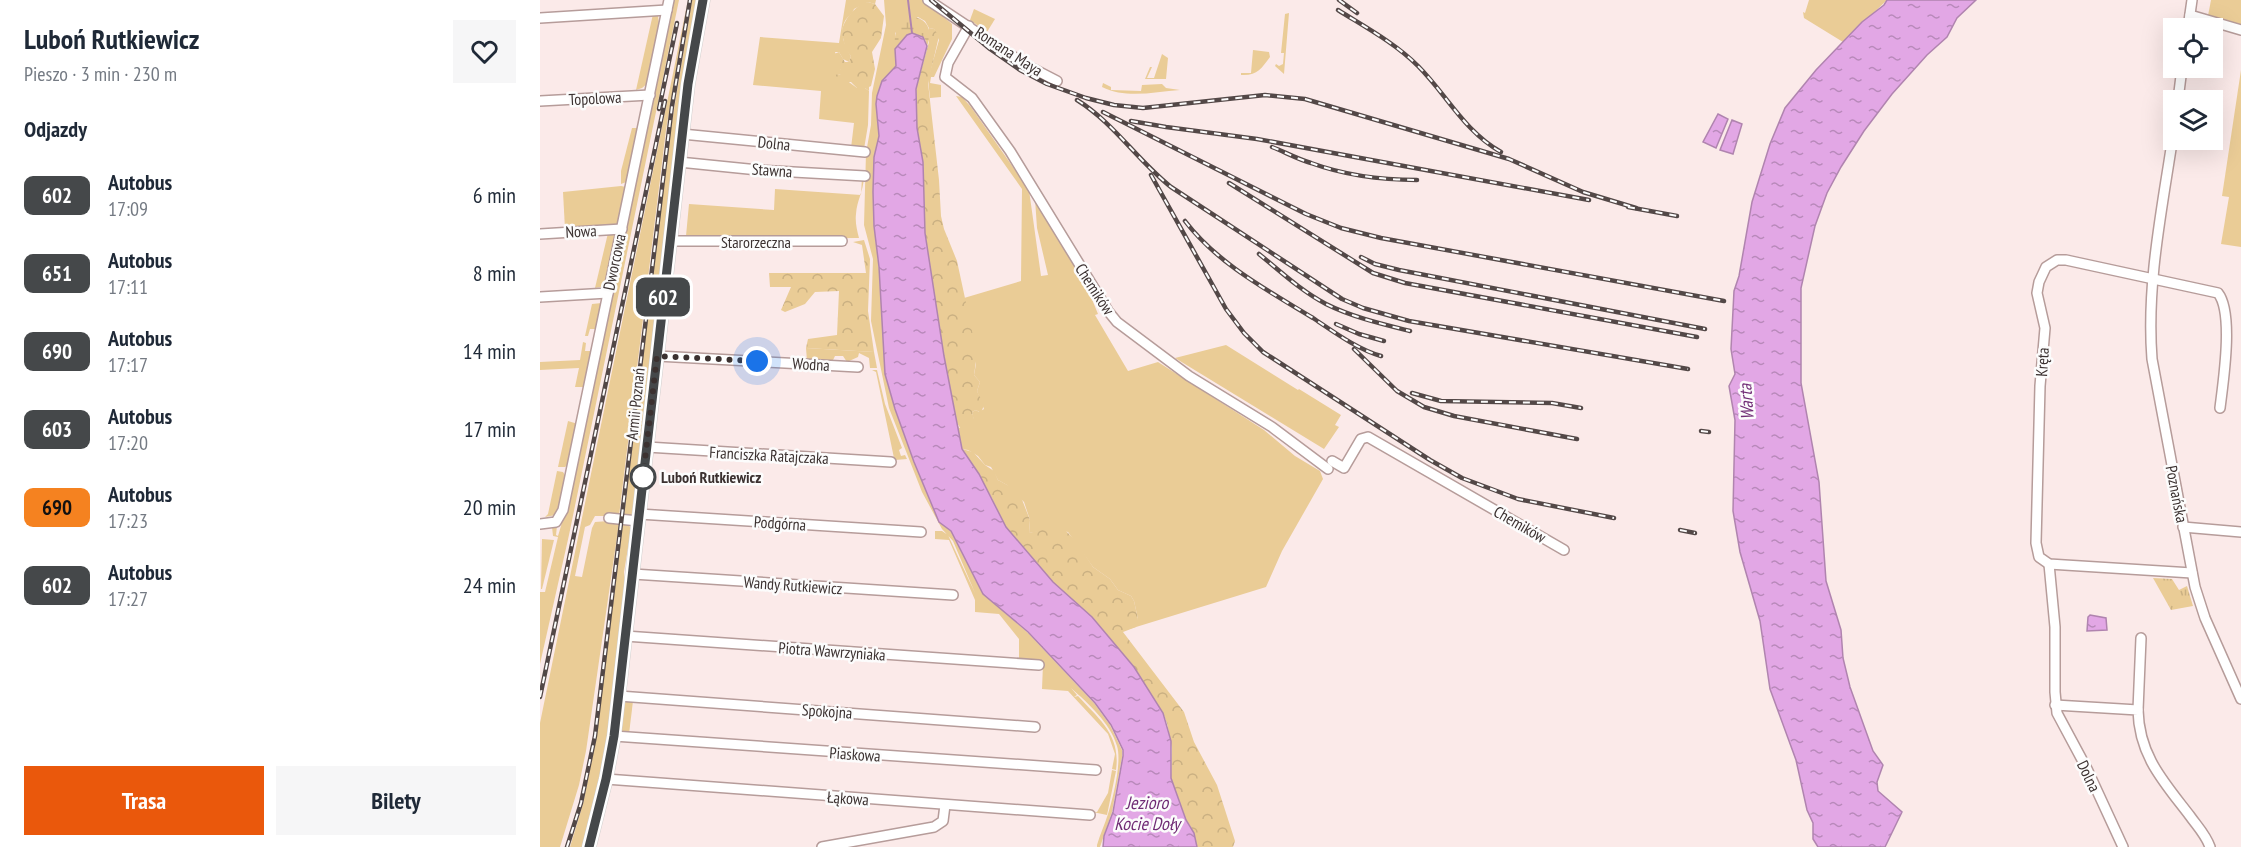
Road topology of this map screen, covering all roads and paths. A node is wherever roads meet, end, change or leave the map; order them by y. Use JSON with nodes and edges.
{"nodes":[{"id":1,"x":703,"y":0,"type":"edge"},
{"id":2,"x":2192,"y":0,"type":"edge"},
{"id":3,"x":931,"y":1,"type":"edge"},
{"id":4,"x":668,"y":5,"type":"edge"},
{"id":5,"x":2190,"y":15,"type":"junction"},
{"id":6,"x":540,"y":18,"type":"edge"},
{"id":7,"x":2190,"y":18,"type":"edge"},
{"id":8,"x":965,"y":23,"type":"junction"},
{"id":9,"x":2241,"y":30,"type":"edge"},
{"id":10,"x":958,"y":44,"type":"junction"},
{"id":11,"x":1057,"y":81,"type":"dead end"},
{"id":12,"x":650,"y":95,"type":"junction"},
{"id":13,"x":540,"y":101,"type":"edge"},
{"id":14,"x":682,"y":134,"type":"junction"},
{"id":15,"x":2171,"y":150,"type":"edge"},
{"id":16,"x":865,"y":152,"type":"dead end"},
{"id":17,"x":679,"y":162,"type":"junction"},
{"id":18,"x":866,"y":176,"type":"dead end"},
{"id":19,"x":621,"y":229,"type":"junction"},
{"id":20,"x":540,"y":234,"type":"edge"},
{"id":21,"x":670,"y":241,"type":"junction"},
{"id":22,"x":842,"y":241,"type":"dead end"},
{"id":23,"x":2152,"y":280,"type":"junction"},
{"id":24,"x":608,"y":292,"type":"junction"},
{"id":25,"x":540,"y":297,"type":"edge"},
{"id":26,"x":657,"y":356,"type":"junction"},
{"id":27,"x":858,"y":367,"type":"dead end"},
{"id":28,"x":2220,"y":408,"type":"dead end"},
{"id":29,"x":646,"y":447,"type":"junction"},
{"id":30,"x":891,"y":462,"type":"dead end"},
{"id":31,"x":639,"y":517,"type":"junction"},
{"id":32,"x":609,"y":518,"type":"dead end"},
{"id":33,"x":540,"y":524,"type":"edge"},
{"id":34,"x":2183,"y":527,"type":"junction"},
{"id":35,"x":921,"y":532,"type":"dead end"},
{"id":36,"x":2241,"y":532,"type":"edge"},
{"id":37,"x":1564,"y":550,"type":"dead end"},
{"id":38,"x":2049,"y":564,"type":"junction"},
{"id":39,"x":2192,"y":573,"type":"junction"},
{"id":40,"x":633,"y":574,"type":"junction"},
{"id":41,"x":952,"y":595,"type":"dead end"},
{"id":42,"x":626,"y":636,"type":"junction"},
{"id":43,"x":2141,"y":638,"type":"dead end"},
{"id":44,"x":1039,"y":666,"type":"dead end"},
{"id":45,"x":619,"y":696,"type":"junction"},
{"id":46,"x":2241,"y":699,"type":"edge"},
{"id":47,"x":2055,"y":705,"type":"junction"},
{"id":48,"x":2138,"y":710,"type":"junction"},
{"id":49,"x":1035,"y":727,"type":"dead end"},
{"id":50,"x":614,"y":736,"type":"junction"},
{"id":51,"x":1096,"y":770,"type":"dead end"},
{"id":52,"x":606,"y":779,"type":"junction"},
{"id":53,"x":945,"y":805,"type":"junction"},
{"id":54,"x":1090,"y":815,"type":"dead end"},
{"id":55,"x":589,"y":847,"type":"edge"},
{"id":56,"x":822,"y":847,"type":"edge"},
{"id":57,"x":2123,"y":847,"type":"edge"},
{"id":58,"x":2210,"y":847,"type":"edge"}],
"edges":[{"from":1,"to":14,"type":"main road","name":"Armii Poznań"},
{"from":2,"to":5,"type":"street"},
{"from":3,"to":8,"type":"street","name":"Romana Maya"},
{"from":3,"to":10,"type":"street"},
{"from":4,"to":6,"type":"street"},
{"from":4,"to":12,"type":"street","name":"Dworcowa"},
{"from":5,"to":7,"type":"street"},
{"from":5,"to":9,"type":"street"},
{"from":8,"to":10,"type":"street","name":"Chemików"},
{"from":8,"to":11,"type":"street","name":"Romana Maya"},
{"from":10,"to":37,"type":"street","name":"Chemików"},
{"from":12,"to":13,"type":"street","name":"Topolowa"},
{"from":12,"to":19,"type":"street","name":"Dworcowa"},
{"from":14,"to":16,"type":"street","name":"Dolna"},
{"from":14,"to":17,"type":"main road","name":"Armii Poznań"},
{"from":15,"to":23,"type":"street","name":"Poznańska"},
{"from":17,"to":18,"type":"street","name":"Stawna"},
{"from":17,"to":21,"type":"main road","name":"Armii Poznań"},
{"from":19,"to":20,"type":"street","name":"Nowa"},
{"from":19,"to":24,"type":"street","name":"Dworcowa"},
{"from":21,"to":22,"type":"street","name":"Starorzeczna"},
{"from":21,"to":26,"type":"main road","name":"Armii Poznań"},
{"from":23,"to":28,"type":"street"},
{"from":23,"to":34,"type":"street","name":"Poznańska"},
{"from":23,"to":38,"type":"street","name":"Kręta"},
{"from":24,"to":25,"type":"street"},
{"from":24,"to":33,"type":"street","name":"Dworcowa"},
{"from":26,"to":27,"type":"street","name":"Wodna"},
{"from":26,"to":29,"type":"main road","name":"Armii Poznań"},
{"from":29,"to":30,"type":"street","name":"Franciszka Ratajczaka"},
{"from":29,"to":31,"type":"main road","name":"Armii Poznań"},
{"from":31,"to":32,"type":"street","name":"Podgórna"},
{"from":31,"to":35,"type":"street","name":"Podgórna"},
{"from":31,"to":40,"type":"main road","name":"Armii Poznań"},
{"from":34,"to":36,"type":"street"},
{"from":34,"to":39,"type":"street","name":"Poznańska"},
{"from":38,"to":39,"type":"street"},
{"from":38,"to":47,"type":"street","name":"Kręta"},
{"from":39,"to":46,"type":"street","name":"Poznańska"},
{"from":40,"to":41,"type":"street","name":"Wandy Rutkiewicz"},
{"from":40,"to":42,"type":"main road","name":"Armii Poznań"},
{"from":42,"to":44,"type":"street","name":"Piotra Wawrzyniaka"},
{"from":42,"to":45,"type":"main road","name":"Armii Poznań"},
{"from":43,"to":48,"type":"street"},
{"from":45,"to":49,"type":"street","name":"Spokojna"},
{"from":45,"to":50,"type":"main road","name":"Armii Poznań"},
{"from":47,"to":48,"type":"street"},
{"from":47,"to":57,"type":"street","name":"Dolna"},
{"from":48,"to":58,"type":"street"},
{"from":50,"to":51,"type":"street","name":"Piaskowa"},
{"from":50,"to":52,"type":"main road","name":"Armii Poznań"},
{"from":52,"to":53,"type":"street","name":"Łąkowa"},
{"from":52,"to":55,"type":"main road","name":"Armii Poznań"},
{"from":53,"to":54,"type":"street","name":"Łąkowa"},
{"from":53,"to":56,"type":"street"}]}
